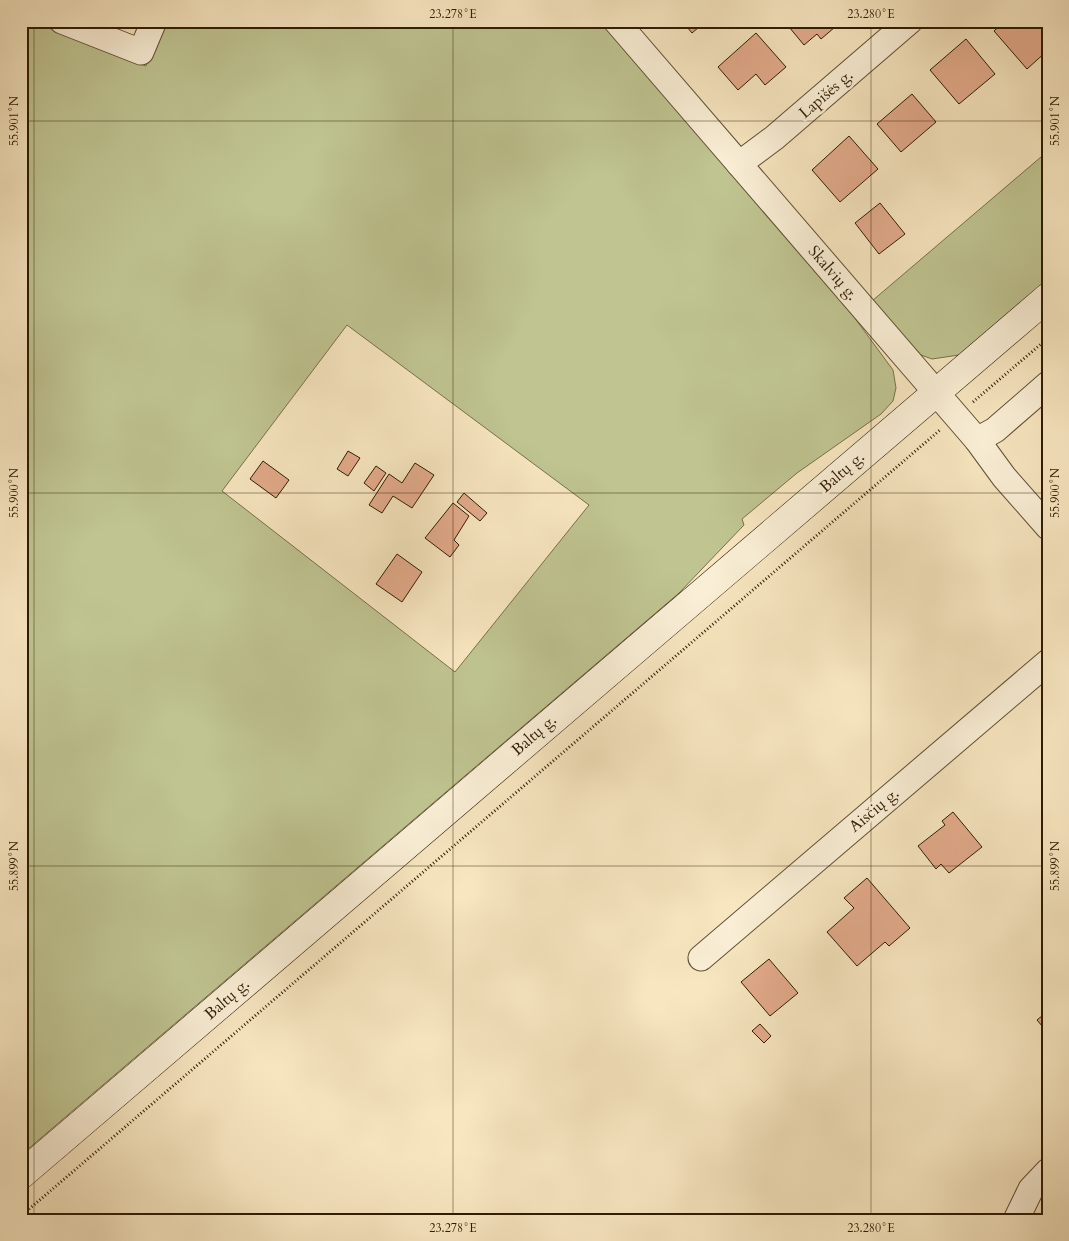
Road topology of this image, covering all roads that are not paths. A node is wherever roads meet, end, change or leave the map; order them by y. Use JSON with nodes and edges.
{"nodes":[{"id":1,"x":62,"y":21,"type":"edge"},
{"id":2,"x":154,"y":21,"type":"edge"},
{"id":3,"x":616,"y":21,"type":"edge"},
{"id":4,"x":910,"y":21,"type":"edge"},
{"id":5,"x":740,"y":164,"type":"junction"},
{"id":6,"x":1048,"y":297,"type":"edge"},
{"id":7,"x":1048,"y":384,"type":"edge"},
{"id":8,"x":935,"y":392,"type":"junction"},
{"id":9,"x":977,"y":440,"type":"junction"},
{"id":10,"x":1048,"y":527,"type":"edge"},
{"id":11,"x":1048,"y":662,"type":"edge"},
{"id":12,"x":701,"y":958,"type":"dead end"},
{"id":13,"x":1048,"y":1172,"type":"edge"},
{"id":14,"x":21,"y":1175,"type":"edge"},
{"id":15,"x":1016,"y":1220,"type":"edge"}],
"edges":[{"from":1,"to":2,"type":"street"},
{"from":3,"to":5,"type":"street","name":"Skalvių g."},
{"from":4,"to":5,"type":"street","name":"Lapišės g."},
{"from":5,"to":8,"type":"street","name":"Skalvių g."},
{"from":6,"to":8,"type":"main road","name":"Baltų g."},
{"from":7,"to":9,"type":"street"},
{"from":8,"to":9,"type":"street","name":"Skalvių g."},
{"from":8,"to":14,"type":"main road","name":"Baltų g."},
{"from":9,"to":10,"type":"street","name":"Skalvių g."},
{"from":11,"to":12,"type":"street","name":"Aisčių g."},
{"from":13,"to":15,"type":"street"}]}
